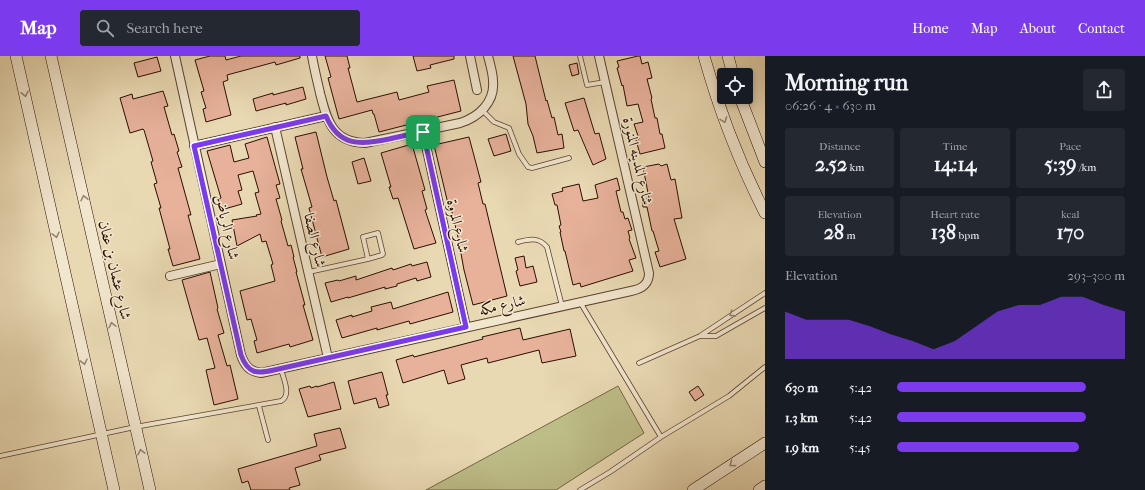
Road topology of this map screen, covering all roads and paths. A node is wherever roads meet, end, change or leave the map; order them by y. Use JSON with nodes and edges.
{"nodes":[{"id":1,"x":16,"y":56,"type":"edge"},
{"id":2,"x":51,"y":56,"type":"edge"},
{"id":3,"x":175,"y":56,"type":"edge"},
{"id":4,"x":312,"y":56,"type":"edge"},
{"id":5,"x":470,"y":56,"type":"edge"},
{"id":6,"x":488,"y":56,"type":"edge"},
{"id":7,"x":580,"y":56,"type":"edge"},
{"id":8,"x":599,"y":56,"type":"edge"},
{"id":9,"x":704,"y":56,"type":"edge"},
{"id":10,"x":728,"y":56,"type":"edge"},
{"id":11,"x":731,"y":68,"type":"edge"},
{"id":12,"x":605,"y":82,"type":"junction"},
{"id":13,"x":478,"y":90,"type":"dead end"},
{"id":14,"x":742,"y":104,"type":"edge"},
{"id":15,"x":483,"y":111,"type":"junction"},
{"id":16,"x":326,"y":116,"type":"junction"},
{"id":17,"x":276,"y":127,"type":"junction"},
{"id":18,"x":423,"y":132,"type":"junction"},
{"id":19,"x":194,"y":146,"type":"junction"},
{"id":20,"x":569,"y":158,"type":"dead end"},
{"id":21,"x":765,"y":162,"type":"edge"},
{"id":22,"x":765,"y":213,"type":"edge"},
{"id":23,"x":518,"y":242,"type":"dead end"},
{"id":24,"x":368,"y":259,"type":"junction"},
{"id":25,"x":221,"y":264,"type":"junction"},
{"id":26,"x":308,"y":272,"type":"junction"},
{"id":27,"x":649,"y":273,"type":"joint"},
{"id":28,"x":170,"y":276,"type":"dead end"},
{"id":29,"x":765,"y":293,"type":"edge"},
{"id":30,"x":580,"y":302,"type":"junction"},
{"id":31,"x":562,"y":306,"type":"junction"},
{"id":32,"x":765,"y":308,"type":"edge"},
{"id":33,"x":466,"y":327,"type":"junction"},
{"id":34,"x":700,"y":336,"type":"junction"},
{"id":35,"x":328,"y":358,"type":"junction"},
{"id":36,"x":639,"y":362,"type":"dead end"},
{"id":37,"x":765,"y":367,"type":"edge"},
{"id":38,"x":281,"y":369,"type":"junction"},
{"id":39,"x":259,"y":406,"type":"junction"},
{"id":40,"x":136,"y":427,"type":"junction"},
{"id":41,"x":100,"y":435,"type":"junction"},
{"id":42,"x":662,"y":437,"type":"junction"},
{"id":43,"x":268,"y":440,"type":"dead end"},
{"id":44,"x":765,"y":443,"type":"edge"},
{"id":45,"x":0,"y":456,"type":"edge"},
{"id":46,"x":765,"y":486,"type":"edge"},
{"id":47,"x":114,"y":490,"type":"edge"},
{"id":48,"x":150,"y":490,"type":"edge"},
{"id":49,"x":580,"y":490,"type":"edge"},
{"id":50,"x":694,"y":490,"type":"edge"},
{"id":51,"x":759,"y":490,"type":"edge"}],
"edges":[{"from":1,"to":41,"type":"main road","one_way":true},
{"from":40,"to":2,"type":"main road","name":"شارع عثمان بن عفان","one_way":true},
{"from":3,"to":19,"type":"street","name":"شارع الرياض"},
{"from":4,"to":16,"type":"street"},
{"from":5,"to":13,"type":"street"},
{"from":6,"to":15,"type":"street"},
{"from":7,"to":12,"type":"lane"},
{"from":8,"to":12,"type":"street","name":"شارع المدينه المنورة"},
{"from":9,"to":22,"type":"main road","one_way":true},
{"from":10,"to":11,"type":"main road"},
{"from":12,"to":27,"type":"street","name":"شارع المدينه المنورة"},
{"from":14,"to":21,"type":"main road"},
{"from":15,"to":18,"type":"street"},
{"from":15,"to":20,"type":"lane"},
{"from":16,"to":17,"type":"street"},
{"from":16,"to":18,"type":"street"},
{"from":17,"to":19,"type":"street"},
{"from":17,"to":26,"type":"street","name":"شارع الصفا"},
{"from":18,"to":33,"type":"street","name":"شارع المروة"},
{"from":19,"to":25,"type":"street","name":"شارع الرياض"},
{"from":23,"to":31,"type":"lane"},
{"from":24,"to":24,"type":"lane"},
{"from":24,"to":26,"type":"lane"},
{"from":25,"to":28,"type":"street"},
{"from":25,"to":38,"type":"street","name":"شارع الرياض"},
{"from":26,"to":35,"type":"street","name":"شارع الصفا"},
{"from":27,"to":30,"type":"street","name":"شارع مكه"},
{"from":29,"to":34,"type":"lane","one_way":true},
{"from":30,"to":31,"type":"street","name":"شارع مكه"},
{"from":30,"to":42,"type":"lane"},
{"from":31,"to":33,"type":"street","name":"شارع مكه"},
{"from":32,"to":34,"type":"lane"},
{"from":33,"to":35,"type":"street","name":"شارع مكه"},
{"from":34,"to":36,"type":"lane"},
{"from":35,"to":38,"type":"street","name":"شارع مكه"},
{"from":37,"to":42,"type":"lane"},
{"from":38,"to":39,"type":"lane"},
{"from":39,"to":40,"type":"lane"},
{"from":39,"to":43,"type":"lane"},
{"from":40,"to":41,"type":"lane"},
{"from":48,"to":40,"type":"main road","name":"شارع عثمان بن عفان","one_way":true},
{"from":41,"to":45,"type":"lane"},
{"from":41,"to":47,"type":"main road"},
{"from":42,"to":49,"type":"lane"},
{"from":44,"to":50,"type":"main road","one_way":true},
{"from":46,"to":51,"type":"main road"}]}
